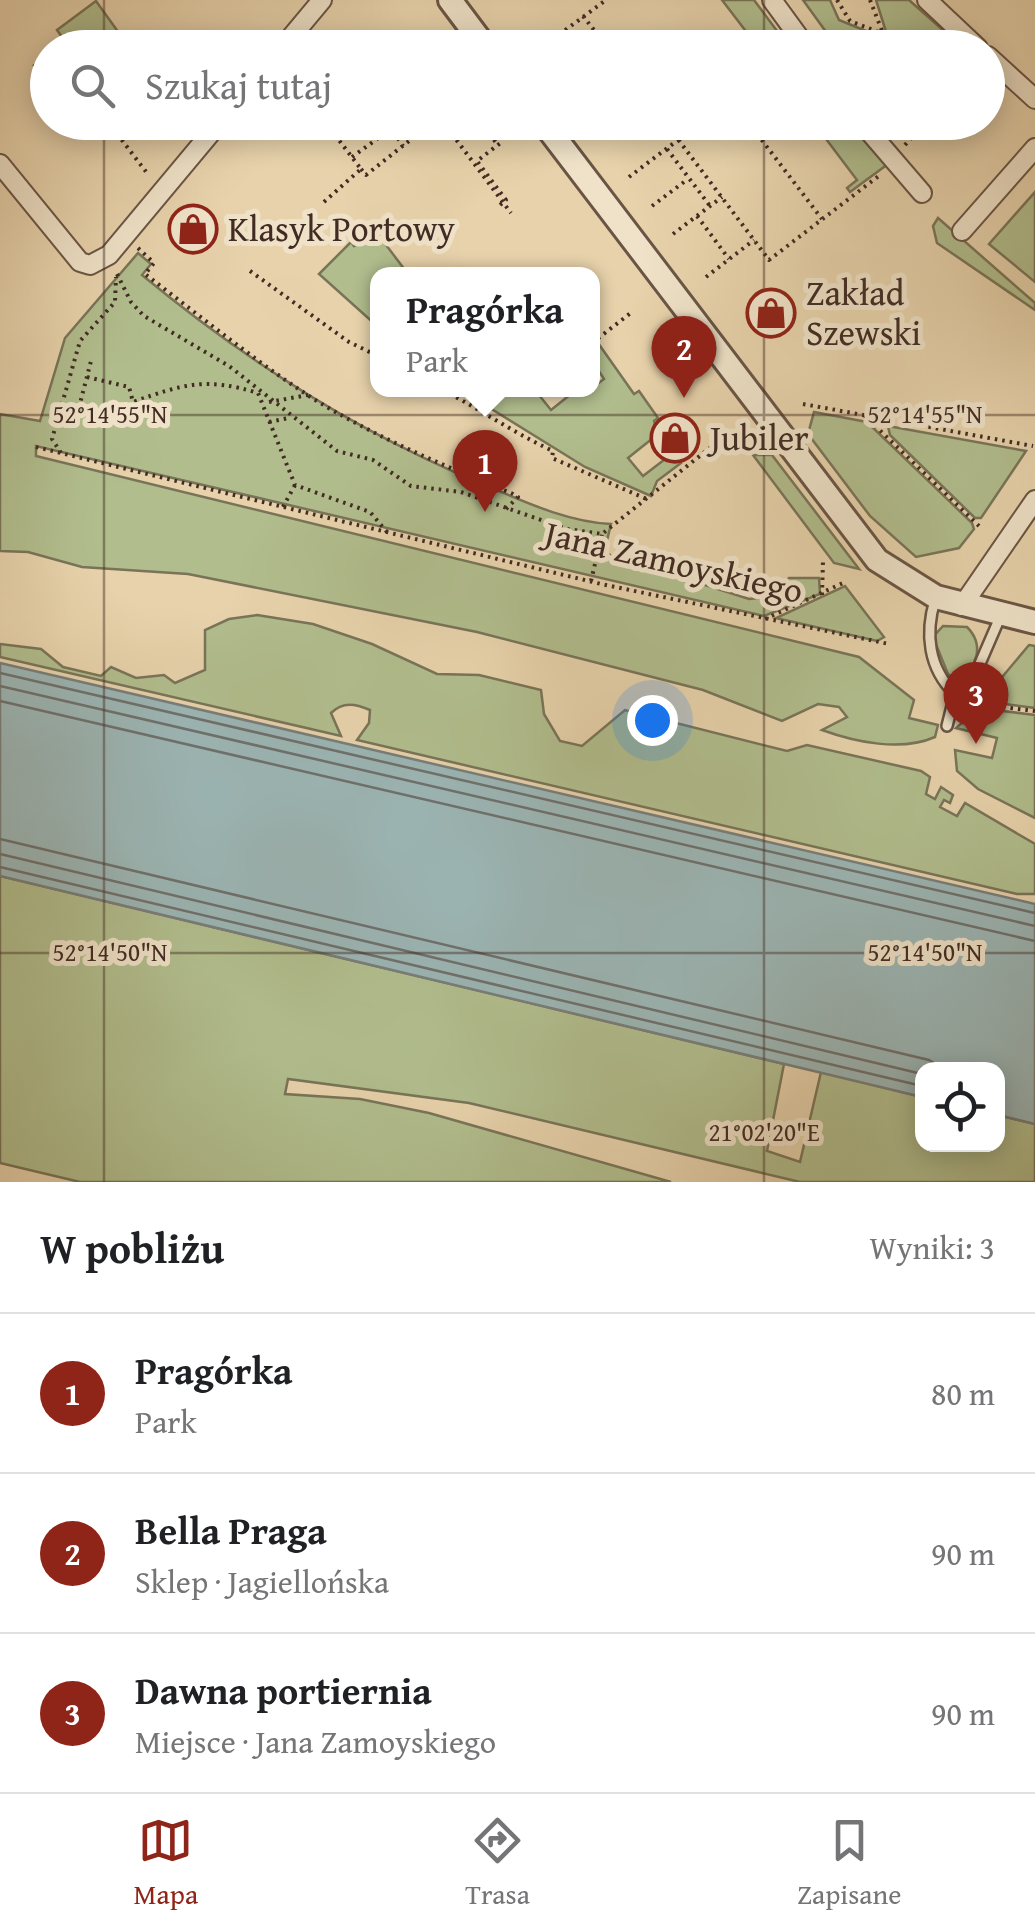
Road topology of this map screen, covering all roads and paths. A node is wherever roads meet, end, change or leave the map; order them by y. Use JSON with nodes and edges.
{"nodes":[{"id":1,"x":322,"y":0,"type":"edge"},
{"id":2,"x":450,"y":0,"type":"edge"},
{"id":3,"x":606,"y":0,"type":"edge"},
{"id":4,"x":772,"y":0,"type":"edge"},
{"id":5,"x":837,"y":0,"type":"edge"},
{"id":6,"x":870,"y":0,"type":"edge"},
{"id":7,"x":927,"y":0,"type":"edge"},
{"id":8,"x":583,"y":16,"type":"junction"},
{"id":9,"x":297,"y":30,"type":"edge"},
{"id":10,"x":472,"y":30,"type":"edge"},
{"id":11,"x":565,"y":30,"type":"edge"},
{"id":12,"x":594,"y":30,"type":"edge"},
{"id":13,"x":794,"y":30,"type":"edge"},
{"id":14,"x":872,"y":30,"type":"edge"},
{"id":15,"x":879,"y":30,"type":"edge"},
{"id":16,"x":959,"y":30,"type":"edge"},
{"id":17,"x":1005,"y":72,"type":"edge"},
{"id":18,"x":1035,"y":99,"type":"edge"},
{"id":19,"x":121,"y":140,"type":"edge"},
{"id":20,"x":205,"y":140,"type":"edge"},
{"id":21,"x":339,"y":140,"type":"edge"},
{"id":22,"x":378,"y":140,"type":"edge"},
{"id":23,"x":398,"y":140,"type":"edge"},
{"id":24,"x":410,"y":140,"type":"edge"},
{"id":25,"x":456,"y":140,"type":"edge"},
{"id":26,"x":494,"y":140,"type":"edge"},
{"id":27,"x":556,"y":140,"type":"edge"},
{"id":28,"x":678,"y":140,"type":"joint"},
{"id":29,"x":762,"y":140,"type":"edge"},
{"id":30,"x":880,"y":140,"type":"edge"},
{"id":31,"x":911,"y":140,"type":"edge"},
{"id":32,"x":504,"y":141,"type":"dead end"},
{"id":33,"x":498,"y":145,"type":"junction"},
{"id":34,"x":403,"y":146,"type":"junction"},
{"id":35,"x":667,"y":148,"type":"junction"},
{"id":36,"x":1035,"y":148,"type":"edge"},
{"id":37,"x":352,"y":157,"type":"junction"},
{"id":38,"x":897,"y":157,"type":"junction"},
{"id":39,"x":0,"y":164,"type":"edge"},
{"id":40,"x":361,"y":169,"type":"junction"},
{"id":41,"x":147,"y":173,"type":"dead end"},
{"id":42,"x":630,"y":177,"type":"dead end"},
{"id":43,"x":690,"y":178,"type":"junction"},
{"id":44,"x":922,"y":193,"type":"dead end"},
{"id":45,"x":722,"y":198,"type":"junction"},
{"id":46,"x":324,"y":202,"type":"dead end"},
{"id":47,"x":500,"y":205,"type":"dead end"},
{"id":48,"x":652,"y":206,"type":"dead end"},
{"id":49,"x":710,"y":206,"type":"junction"},
{"id":50,"x":511,"y":213,"type":"dead end"},
{"id":51,"x":698,"y":216,"type":"junction"},
{"id":52,"x":824,"y":218,"type":"junction"},
{"id":53,"x":962,"y":231,"type":"dead end"},
{"id":54,"x":673,"y":234,"type":"dead end"},
{"id":55,"x":754,"y":240,"type":"junction"},
{"id":56,"x":137,"y":248,"type":"dead end"},
{"id":57,"x":729,"y":259,"type":"junction"},
{"id":58,"x":250,"y":270,"type":"dead end"},
{"id":59,"x":706,"y":277,"type":"dead end"},
{"id":60,"x":115,"y":302,"type":"junction"},
{"id":61,"x":131,"y":302,"type":"junction"},
{"id":62,"x":632,"y":312,"type":"dead end"},
{"id":63,"x":600,"y":337,"type":"edge"},
{"id":64,"x":370,"y":352,"type":"edge"},
{"id":65,"x":90,"y":361,"type":"dead end"},
{"id":66,"x":74,"y":368,"type":"dead end"},
{"id":67,"x":88,"y":374,"type":"junction"},
{"id":68,"x":258,"y":394,"type":"junction"},
{"id":69,"x":308,"y":394,"type":"junction"},
{"id":70,"x":456,"y":397,"type":"edge"},
{"id":71,"x":269,"y":402,"type":"junction"},
{"id":72,"x":802,"y":404,"type":"dead end"},
{"id":73,"x":864,"y":415,"type":"junction"},
{"id":74,"x":62,"y":418,"type":"dead end"},
{"id":75,"x":289,"y":418,"type":"junction"},
{"id":76,"x":269,"y":422,"type":"junction"},
{"id":77,"x":726,"y":435,"type":"dead end"},
{"id":78,"x":1034,"y":446,"type":"edge"},
{"id":79,"x":36,"y":447,"type":"dead end"},
{"id":80,"x":61,"y":453,"type":"junction"},
{"id":81,"x":295,"y":485,"type":"junction"},
{"id":82,"x":650,"y":500,"type":"junction"},
{"id":83,"x":1035,"y":500,"type":"edge"},
{"id":84,"x":283,"y":507,"type":"junction"},
{"id":85,"x":506,"y":509,"type":"junction"},
{"id":86,"x":980,"y":526,"type":"dead end"},
{"id":87,"x":387,"y":532,"type":"junction"},
{"id":88,"x":602,"y":534,"type":"junction"},
{"id":89,"x":823,"y":562,"type":"dead end"},
{"id":90,"x":591,"y":581,"type":"junction"},
{"id":91,"x":845,"y":582,"type":"dead end"},
{"id":92,"x":822,"y":595,"type":"junction"},
{"id":93,"x":936,"y":597,"type":"junction"},
{"id":94,"x":962,"y":606,"type":"junction"},
{"id":95,"x":1001,"y":615,"type":"junction"},
{"id":96,"x":765,"y":619,"type":"junction"},
{"id":97,"x":1035,"y":622,"type":"edge"},
{"id":98,"x":889,"y":644,"type":"dead end"},
{"id":99,"x":988,"y":684,"type":"dead end"},
{"id":100,"x":955,"y":694,"type":"junction"},
{"id":101,"x":1035,"y":711,"type":"edge"},
{"id":102,"x":947,"y":726,"type":"dead end"}],
"edges":[{"from":1,"to":9,"type":"street"},
{"from":2,"to":10,"type":"street"},
{"from":3,"to":8,"type":"path"},
{"from":4,"to":13,"type":"street"},
{"from":5,"to":14,"type":"path"},
{"from":6,"to":15,"type":"path"},
{"from":7,"to":16,"type":"street"},
{"from":8,"to":11,"type":"path"},
{"from":8,"to":12,"type":"path"},
{"from":17,"to":18,"type":"street"},
{"from":19,"to":41,"type":"path"},
{"from":20,"to":39,"type":"street"},
{"from":21,"to":37,"type":"path"},
{"from":22,"to":37,"type":"path"},
{"from":23,"to":34,"type":"path"},
{"from":24,"to":34,"type":"path"},
{"from":25,"to":50,"type":"path"},
{"from":26,"to":33,"type":"path"},
{"from":27,"to":93,"type":"street"},
{"from":28,"to":35,"type":"path"},
{"from":28,"to":45,"type":"path"},
{"from":29,"to":52,"type":"path"},
{"from":30,"to":38,"type":"street"},
{"from":31,"to":38,"type":"path"},
{"from":32,"to":33,"type":"path"},
{"from":33,"to":47,"type":"path"},
{"from":34,"to":40,"type":"path"},
{"from":35,"to":42,"type":"path"},
{"from":35,"to":43,"type":"path"},
{"from":36,"to":53,"type":"street"},
{"from":37,"to":40,"type":"path"},
{"from":38,"to":44,"type":"street"},
{"from":38,"to":52,"type":"path"},
{"from":40,"to":46,"type":"path"},
{"from":43,"to":48,"type":"path"},
{"from":43,"to":49,"type":"path"},
{"from":45,"to":49,"type":"path"},
{"from":45,"to":55,"type":"path"},
{"from":49,"to":51,"type":"path"},
{"from":51,"to":54,"type":"path"},
{"from":51,"to":57,"type":"path"},
{"from":52,"to":55,"type":"path"},
{"from":55,"to":57,"type":"path"},
{"from":56,"to":69,"type":"path"},
{"from":57,"to":59,"type":"path"},
{"from":58,"to":64,"type":"path"},
{"from":60,"to":61,"type":"path"},
{"from":60,"to":61,"type":"path"},
{"from":60,"to":80,"type":"path"},
{"from":61,"to":68,"type":"path"},
{"from":62,"to":63,"type":"path"},
{"from":65,"to":67,"type":"path"},
{"from":66,"to":67,"type":"path"},
{"from":67,"to":68,"type":"path"},
{"from":67,"to":74,"type":"path"},
{"from":68,"to":71,"type":"path"},
{"from":68,"to":76,"type":"path"},
{"from":69,"to":71,"type":"path"},
{"from":69,"to":85,"type":"path"},
{"from":70,"to":82,"type":"path"},
{"from":71,"to":75,"type":"path"},
{"from":72,"to":73,"type":"path"},
{"from":73,"to":78,"type":"path"},
{"from":73,"to":86,"type":"path"},
{"from":75,"to":76,"type":"path"},
{"from":75,"to":85,"type":"path"},
{"from":76,"to":81,"type":"path"},
{"from":77,"to":82,"type":"path"},
{"from":79,"to":80,"type":"path","name":"Jana Zamoyskiego"},
{"from":80,"to":84,"type":"path","name":"Jana Zamoyskiego"},
{"from":81,"to":84,"type":"path"},
{"from":81,"to":87,"type":"path"},
{"from":82,"to":88,"type":"path"},
{"from":83,"to":94,"type":"street"},
{"from":84,"to":87,"type":"path","name":"Jana Zamoyskiego"},
{"from":85,"to":88,"type":"path"},
{"from":87,"to":90,"type":"path","name":"Jana Zamoyskiego"},
{"from":88,"to":90,"type":"path"},
{"from":89,"to":92,"type":"path"},
{"from":90,"to":96,"type":"path","name":"Jana Zamoyskiego"},
{"from":91,"to":92,"type":"path"},
{"from":92,"to":96,"type":"path"},
{"from":93,"to":94,"type":"street"},
{"from":93,"to":100,"type":"lane"},
{"from":94,"to":95,"type":"street"},
{"from":95,"to":97,"type":"street"},
{"from":95,"to":100,"type":"lane"},
{"from":96,"to":98,"type":"path","name":"Jana Zamoyskiego"},
{"from":99,"to":101,"type":"path"},
{"from":100,"to":102,"type":"lane"}]}
